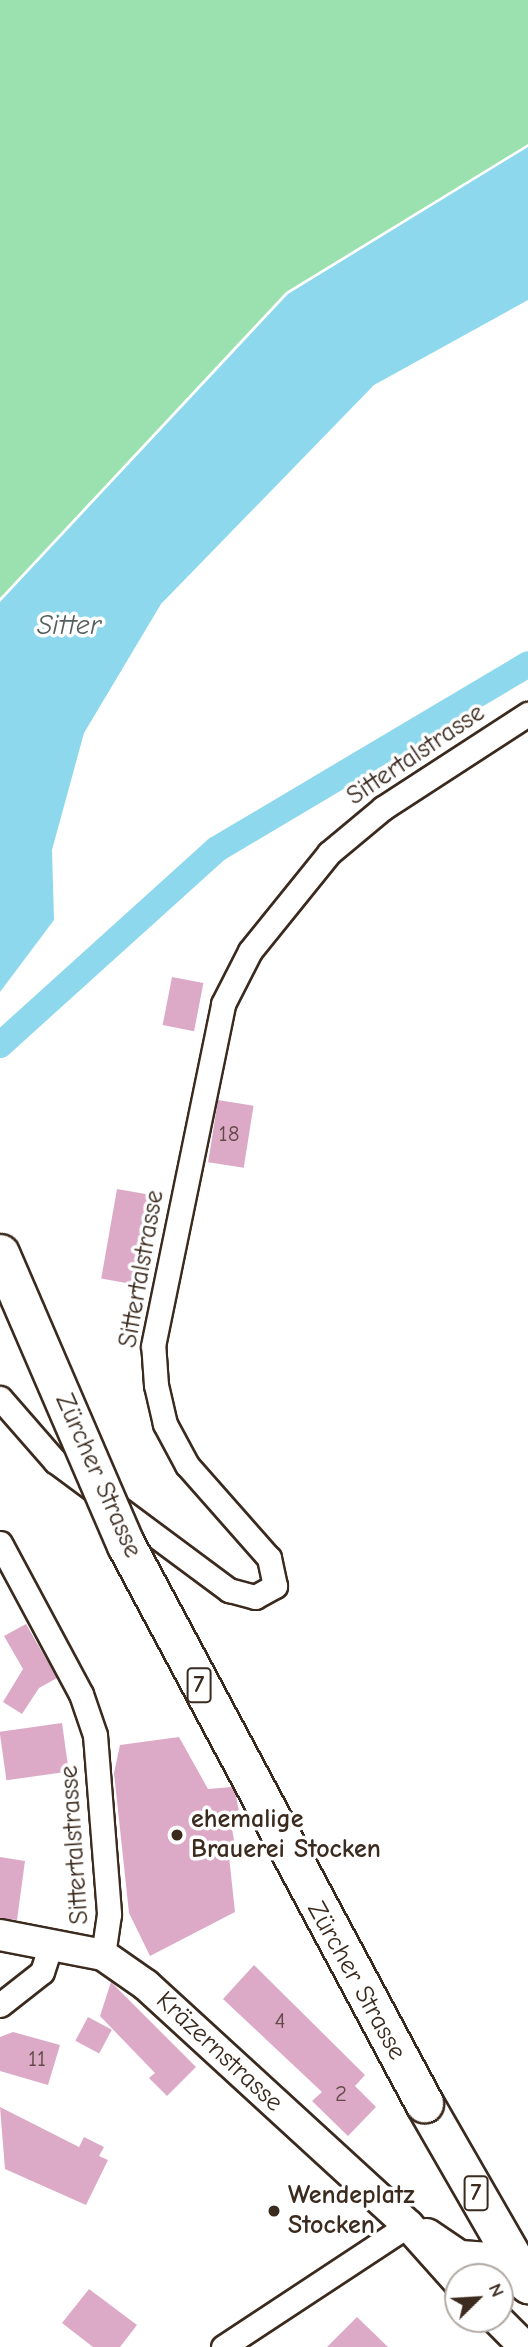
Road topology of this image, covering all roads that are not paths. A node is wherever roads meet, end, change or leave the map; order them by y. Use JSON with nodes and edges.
{"nodes":[{"id":1,"x":528,"y":714,"type":"edge"},
{"id":2,"x":0,"y":1253,"type":"edge"},
{"id":3,"x":0,"y":1398,"type":"edge"},
{"id":4,"x":0,"y":1543,"type":"edge"},
{"id":5,"x":0,"y":1935,"type":"edge"},
{"id":6,"x":51,"y":1944,"type":"junction"},
{"id":7,"x":103,"y":1955,"type":"junction"},
{"id":8,"x":0,"y":2005,"type":"edge"},
{"id":9,"x":485,"y":2210,"type":"junction"},
{"id":10,"x":408,"y":2225,"type":"junction"},
{"id":11,"x":486,"y":2258,"type":"junction"},
{"id":12,"x":444,"y":2265,"type":"edge"},
{"id":13,"x":528,"y":2286,"type":"edge"},
{"id":14,"x":510,"y":2333,"type":"edge"},
{"id":15,"x":223,"y":2347,"type":"edge"},
{"id":16,"x":525,"y":2347,"type":"edge"}],
"edges":[{"from":1,"to":3,"type":"street","name":"Sittertalstrasse"},
{"from":2,"to":9,"type":"main road","name":"Zürcher Strasse","number":"7","bridge":true},
{"from":4,"to":7,"type":"street","name":"Sittertalstrasse"},
{"from":5,"to":6,"type":"street","name":"Kräzernstrasse"},
{"from":6,"to":7,"type":"street","name":"Kräzernstrasse"},
{"from":6,"to":8,"type":"street"},
{"from":7,"to":10,"type":"street","name":"Kräzernstrasse"},
{"from":9,"to":11,"type":"street"},
{"from":9,"to":13,"type":"main road","name":"Zürcher Strasse","number":"7"},
{"from":10,"to":11,"type":"street","name":"Kräzernstrasse"},
{"from":10,"to":12,"type":"street","name":"Kräzernstrasse"},
{"from":10,"to":15,"type":"street"},
{"from":11,"to":13,"type":"street","name":"Kräzernstrasse"},
{"from":14,"to":16,"type":"street"}]}
